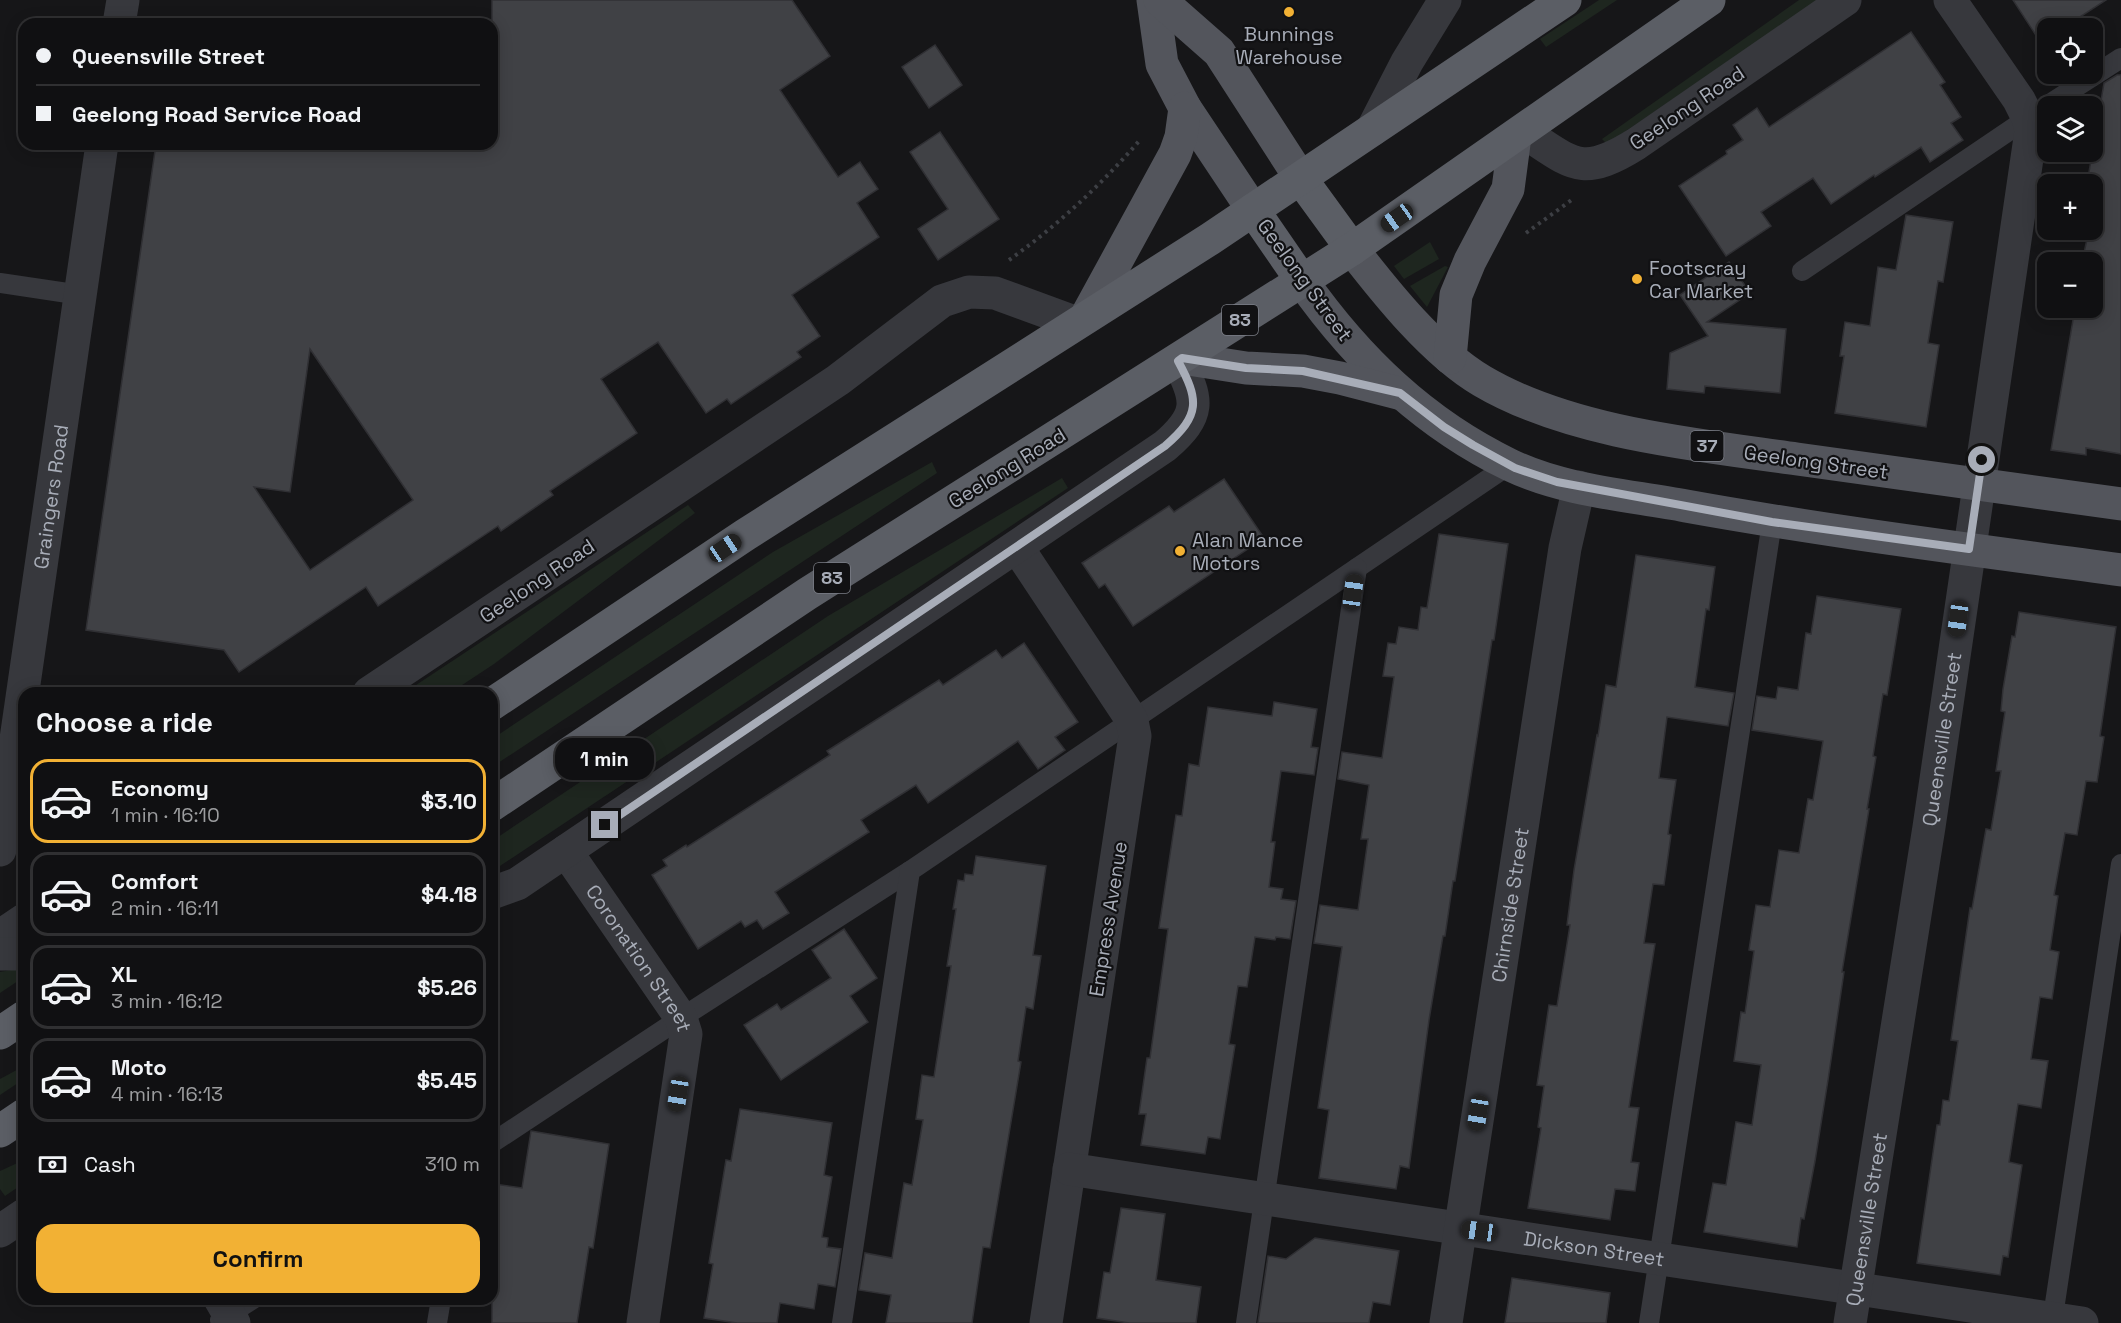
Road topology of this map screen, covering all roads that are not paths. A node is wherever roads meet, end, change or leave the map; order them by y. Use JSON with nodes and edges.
{"nodes":[{"id":1,"x":123,"y":0,"type":"edge"},
{"id":2,"x":1153,"y":0,"type":"edge"},
{"id":3,"x":1160,"y":0,"type":"edge"},
{"id":4,"x":1445,"y":0,"type":"edge"},
{"id":5,"x":1565,"y":0,"type":"edge"},
{"id":6,"x":1709,"y":0,"type":"edge"},
{"id":7,"x":1845,"y":0,"type":"edge"},
{"id":8,"x":1950,"y":0,"type":"edge"},
{"id":9,"x":120,"y":18,"type":"edge"},
{"id":10,"x":2121,"y":58,"type":"edge"},
{"id":11,"x":1185,"y":108,"type":"junction"},
{"id":12,"x":2028,"y":118,"type":"junction"},
{"id":13,"x":1372,"y":130,"type":"junction"},
{"id":14,"x":1519,"y":133,"type":"junction"},
{"id":15,"x":101,"y":150,"type":"edge"},
{"id":16,"x":1301,"y":179,"type":"junction"},
{"id":17,"x":1253,"y":210,"type":"junction"},
{"id":18,"x":1352,"y":249,"type":"junction"},
{"id":19,"x":1802,"y":271,"type":"dead end"},
{"id":20,"x":1302,"y":281,"type":"junction"},
{"id":21,"x":0,"y":284,"type":"edge"},
{"id":22,"x":81,"y":295,"type":"junction"},
{"id":23,"x":1081,"y":320,"type":"junction"},
{"id":24,"x":1450,"y":358,"type":"junction"},
{"id":25,"x":1180,"y":359,"type":"junction"},
{"id":26,"x":1400,"y":393,"type":"junction"},
{"id":27,"x":1509,"y":465,"type":"junction"},
{"id":28,"x":1978,"y":485,"type":"junction"},
{"id":29,"x":1579,"y":487,"type":"junction"},
{"id":30,"x":2121,"y":504,"type":"edge"},
{"id":31,"x":1772,"y":522,"type":"junction"},
{"id":32,"x":1017,"y":547,"type":"junction"},
{"id":33,"x":1969,"y":549,"type":"junction"},
{"id":34,"x":1357,"y":568,"type":"junction"},
{"id":35,"x":2121,"y":570,"type":"edge"},
{"id":36,"x":24,"y":687,"type":"edge"},
{"id":37,"x":378,"y":687,"type":"edge"},
{"id":38,"x":498,"y":700,"type":"edge"},
{"id":39,"x":1132,"y":721,"type":"junction"},
{"id":40,"x":18,"y":727,"type":"edge"},
{"id":41,"x":498,"y":801,"type":"edge"},
{"id":42,"x":0,"y":850,"type":"edge"},
{"id":43,"x":566,"y":851,"type":"junction"},
{"id":44,"x":2121,"y":864,"type":"edge"},
{"id":45,"x":909,"y":871,"type":"junction"},
{"id":46,"x":498,"y":891,"type":"edge"},
{"id":47,"x":18,"y":924,"type":"edge"},
{"id":48,"x":0,"y":936,"type":"edge"},
{"id":49,"x":0,"y":954,"type":"edge"},
{"id":50,"x":18,"y":954,"type":"edge"},
{"id":51,"x":681,"y":1018,"type":"junction"},
{"id":52,"x":18,"y":1021,"type":"edge"},
{"id":53,"x":0,"y":1033,"type":"edge"},
{"id":54,"x":498,"y":1139,"type":"edge"},
{"id":55,"x":1069,"y":1169,"type":"junction"},
{"id":56,"x":1265,"y":1198,"type":"junction"},
{"id":57,"x":18,"y":1219,"type":"edge"},
{"id":58,"x":1460,"y":1228,"type":"junction"},
{"id":59,"x":0,"y":1231,"type":"edge"},
{"id":60,"x":1659,"y":1258,"type":"junction"},
{"id":61,"x":1856,"y":1287,"type":"junction"},
{"id":62,"x":440,"y":1305,"type":"edge"},
{"id":63,"x":2062,"y":1321,"type":"edge"},
{"id":64,"x":437,"y":1323,"type":"edge"},
{"id":65,"x":643,"y":1323,"type":"edge"},
{"id":66,"x":842,"y":1323,"type":"edge"},
{"id":67,"x":1046,"y":1323,"type":"edge"},
{"id":68,"x":1246,"y":1323,"type":"edge"},
{"id":69,"x":1446,"y":1323,"type":"edge"},
{"id":70,"x":1649,"y":1323,"type":"edge"},
{"id":71,"x":1850,"y":1323,"type":"edge"}],
"edges":[{"from":1,"to":9,"type":"street"},
{"from":2,"to":11,"type":"main road","name":"Geelong Street"},
{"from":3,"to":16,"type":"main road","name":"Geelong Street"},
{"from":4,"to":13,"type":"street"},
{"from":5,"to":13,"type":"highway"},
{"from":6,"to":14,"type":"highway","name":"Geelong Road"},
{"from":7,"to":14,"type":"street","name":"Geelong Road"},
{"from":8,"to":12,"type":"street","name":"Queensville Street"},
{"from":10,"to":12,"type":"lane"},
{"from":11,"to":17,"type":"main road","name":"Geelong Street"},
{"from":11,"to":23,"type":"main road"},
{"from":12,"to":19,"type":"lane"},
{"from":12,"to":28,"type":"street","name":"Queensville Street"},
{"from":13,"to":16,"type":"highway"},
{"from":14,"to":18,"type":"highway","name":"Geelong Road"},
{"from":14,"to":24,"type":"main road"},
{"from":15,"to":22,"type":"street","name":"Graingers Road"},
{"from":16,"to":17,"type":"highway"},
{"from":16,"to":18,"type":"highway","name":"Geelong Street","number":"37"},
{"from":17,"to":20,"type":"highway","name":"Geelong Street"},
{"from":17,"to":23,"type":"highway"},
{"from":18,"to":20,"type":"highway","name":"Geelong Road","number":"83"},
{"from":18,"to":24,"type":"main road","name":"Geelong Street","number":"37"},
{"from":20,"to":25,"type":"highway","name":"Geelong Road","number":"83"},
{"from":20,"to":26,"type":"main road","name":"Geelong Street"},
{"from":21,"to":22,"type":"lane"},
{"from":22,"to":36,"type":"street","name":"Graingers Road"},
{"from":23,"to":37,"type":"street","name":"Geelong Road"},
{"from":23,"to":38,"type":"highway"},
{"from":24,"to":28,"type":"main road","name":"Geelong Street","number":"37"},
{"from":25,"to":26,"type":"main road"},
{"from":25,"to":32,"type":"street"},
{"from":25,"to":41,"type":"highway","name":"Geelong Road","number":"83"},
{"from":26,"to":27,"type":"main road","name":"Geelong Street"},
{"from":27,"to":29,"type":"main road","name":"Geelong Street"},
{"from":27,"to":34,"type":"lane"},
{"from":28,"to":30,"type":"main road","name":"Geelong Street","number":"37"},
{"from":28,"to":33,"type":"street","name":"Queensville Street"},
{"from":29,"to":31,"type":"main road","name":"Geelong Street"},
{"from":29,"to":58,"type":"street","name":"Chirnside Street"},
{"from":31,"to":33,"type":"main road","name":"Geelong Street"},
{"from":31,"to":60,"type":"lane"},
{"from":32,"to":39,"type":"street","name":"Empress Avenue"},
{"from":32,"to":43,"type":"street"},
{"from":33,"to":35,"type":"main road","name":"Geelong Street"},
{"from":33,"to":61,"type":"street","name":"Queensville Street"},
{"from":34,"to":39,"type":"lane"},
{"from":34,"to":56,"type":"lane"},
{"from":39,"to":45,"type":"lane"},
{"from":39,"to":55,"type":"street","name":"Empress Avenue"},
{"from":40,"to":42,"type":"street","name":"Graingers Road"},
{"from":43,"to":46,"type":"street"},
{"from":43,"to":51,"type":"street","name":"Coronation Street"},
{"from":44,"to":63,"type":"lane"},
{"from":45,"to":51,"type":"lane"},
{"from":45,"to":66,"type":"lane"},
{"from":47,"to":48,"type":"street"},
{"from":49,"to":50,"type":"street"},
{"from":51,"to":54,"type":"lane"},
{"from":51,"to":65,"type":"street","name":"Coronation Street"},
{"from":52,"to":53,"type":"highway"},
{"from":55,"to":56,"type":"street","name":"Dickson Street"},
{"from":55,"to":67,"type":"street","name":"Empress Avenue"},
{"from":56,"to":58,"type":"street","name":"Dickson Street"},
{"from":56,"to":68,"type":"lane"},
{"from":57,"to":59,"type":"street"},
{"from":58,"to":60,"type":"street","name":"Dickson Street"},
{"from":58,"to":69,"type":"street","name":"Chirnside Street"},
{"from":60,"to":61,"type":"street","name":"Dickson Street"},
{"from":60,"to":70,"type":"lane"},
{"from":61,"to":63,"type":"street","name":"Dickson Street"},
{"from":61,"to":71,"type":"street","name":"Queensville Street"},
{"from":62,"to":64,"type":"lane"}]}
